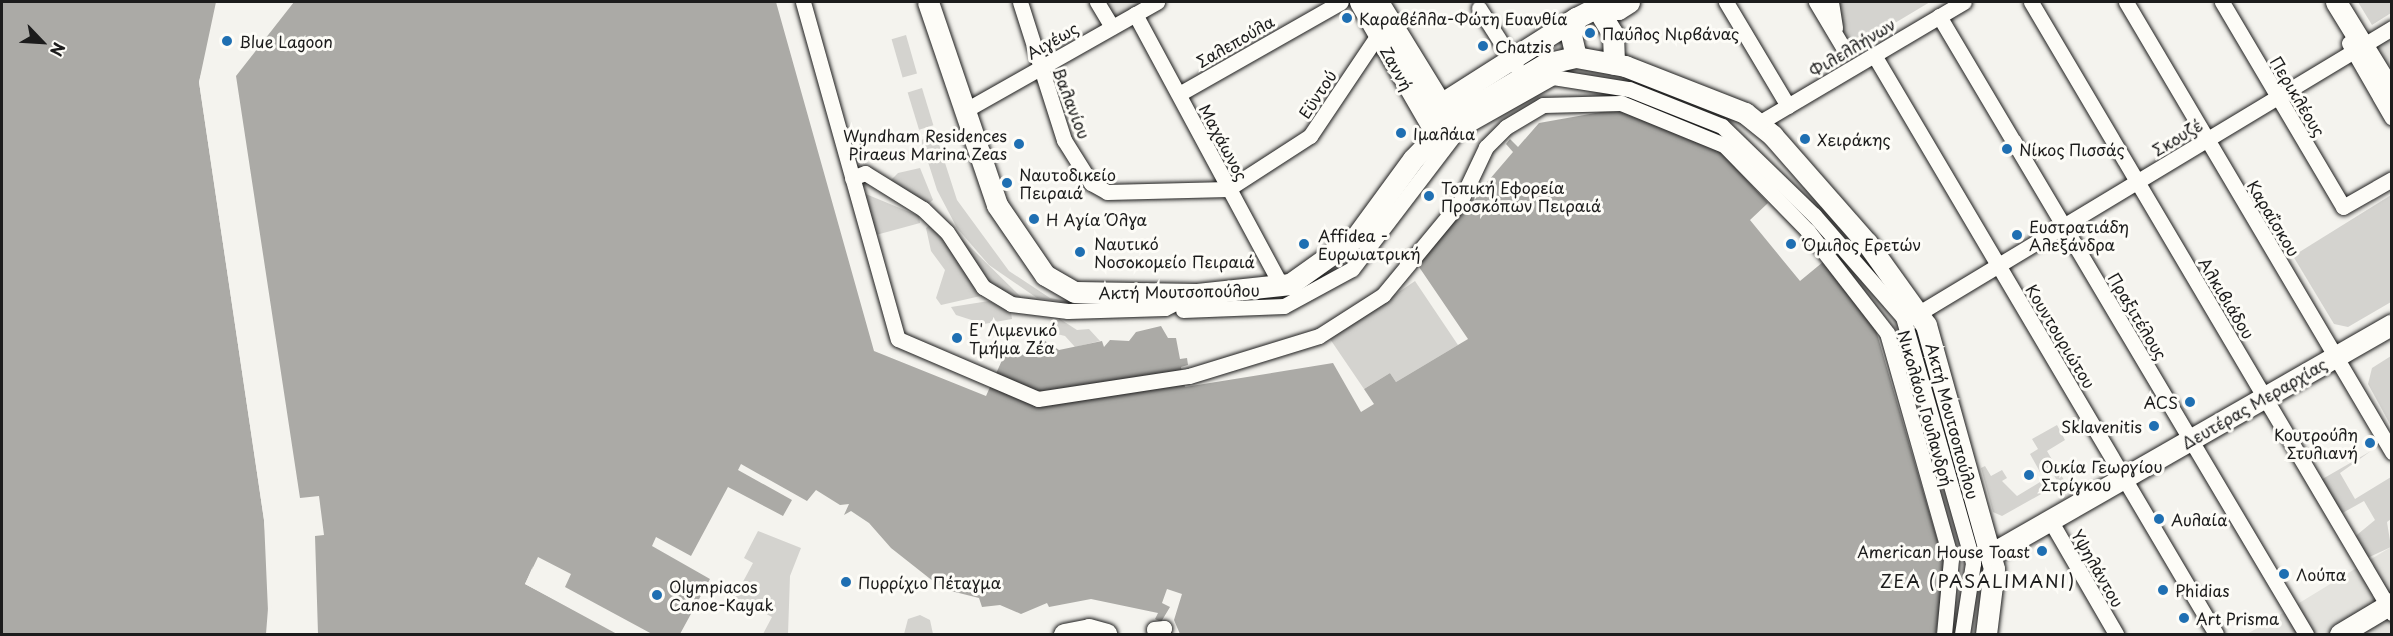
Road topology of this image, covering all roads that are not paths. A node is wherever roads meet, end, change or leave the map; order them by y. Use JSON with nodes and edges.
{"nodes":[{"id":1,"x":803,"y":2,"type":"edge"},
{"id":2,"x":930,"y":2,"type":"edge"},
{"id":3,"x":1020,"y":2,"type":"edge"},
{"id":4,"x":1097,"y":2,"type":"edge"},
{"id":5,"x":1157,"y":2,"type":"edge"},
{"id":6,"x":1341,"y":2,"type":"edge"},
{"id":7,"x":1360,"y":2,"type":"edge"},
{"id":8,"x":1378,"y":2,"type":"edge"},
{"id":9,"x":1629,"y":2,"type":"edge"},
{"id":10,"x":1726,"y":2,"type":"edge"},
{"id":11,"x":1816,"y":2,"type":"edge"},
{"id":12,"x":1831,"y":2,"type":"edge"},
{"id":13,"x":1964,"y":2,"type":"edge"},
{"id":14,"x":2031,"y":2,"type":"edge"},
{"id":15,"x":2126,"y":2,"type":"edge"},
{"id":16,"x":2222,"y":2,"type":"edge"},
{"id":17,"x":2325,"y":2,"type":"edge"},
{"id":18,"x":2336,"y":2,"type":"edge"},
{"id":19,"x":1599,"y":3,"type":"edge"},
{"id":20,"x":1479,"y":8,"type":"dead end"},
{"id":21,"x":1135,"y":14,"type":"junction"},
{"id":22,"x":1940,"y":16,"type":"junction"},
{"id":23,"x":1576,"y":18,"type":"junction"},
{"id":24,"x":1112,"y":27,"type":"junction"},
{"id":25,"x":1383,"y":27,"type":"junction"},
{"id":26,"x":2391,"y":28,"type":"edge"},
{"id":27,"x":1835,"y":34,"type":"junction"},
{"id":28,"x":2359,"y":48,"type":"junction"},
{"id":29,"x":1845,"y":49,"type":"dead end"},
{"id":30,"x":1874,"y":55,"type":"junction"},
{"id":31,"x":1576,"y":57,"type":"junction"},
{"id":32,"x":1614,"y":64,"type":"junction"},
{"id":33,"x":1516,"y":67,"type":"junction"},
{"id":34,"x":1039,"y":68,"type":"junction"},
{"id":35,"x":2391,"y":93,"type":"edge"},
{"id":36,"x":1179,"y":94,"type":"junction"},
{"id":37,"x":2277,"y":97,"type":"junction"},
{"id":38,"x":1788,"y":106,"type":"junction"},
{"id":39,"x":964,"y":111,"type":"junction"},
{"id":40,"x":2391,"y":118,"type":"edge"},
{"id":41,"x":1442,"y":119,"type":"junction"},
{"id":42,"x":1759,"y":123,"type":"junction"},
{"id":43,"x":2207,"y":140,"type":"junction"},
{"id":44,"x":852,"y":178,"type":"junction"},
{"id":45,"x":2391,"y":180,"type":"edge"},
{"id":46,"x":2137,"y":182,"type":"junction"},
{"id":47,"x":1228,"y":189,"type":"junction"},
{"id":48,"x":2064,"y":226,"type":"junction"},
{"id":49,"x":1998,"y":266,"type":"junction"},
{"id":50,"x":1282,"y":287,"type":"junction"},
{"id":51,"x":1197,"y":294,"type":"junction"},
{"id":52,"x":1183,"y":310,"type":"dead end"},
{"id":53,"x":1920,"y":313,"type":"junction"},
{"id":54,"x":2391,"y":324,"type":"edge"},
{"id":55,"x":2336,"y":357,"type":"junction"},
{"id":56,"x":2264,"y":397,"type":"junction"},
{"id":57,"x":2191,"y":440,"type":"junction"},
{"id":58,"x":2391,"y":452,"type":"edge"},
{"id":59,"x":2124,"y":478,"type":"junction"},
{"id":60,"x":2050,"y":520,"type":"junction"},
{"id":61,"x":1991,"y":554,"type":"junction"},
{"id":62,"x":2390,"y":607,"type":"edge"},
{"id":63,"x":1071,"y":632,"type":"edge"},
{"id":64,"x":1106,"y":634,"type":"edge"},
{"id":65,"x":1944,"y":634,"type":"edge"},
{"id":66,"x":1962,"y":634,"type":"edge"},
{"id":67,"x":1986,"y":634,"type":"edge"},
{"id":68,"x":2116,"y":634,"type":"edge"},
{"id":69,"x":2216,"y":634,"type":"edge"},
{"id":70,"x":2306,"y":634,"type":"edge"},
{"id":71,"x":2340,"y":634,"type":"edge"}],
"edges":[{"from":1,"to":44,"type":"street","name":"Νικολάου Γουλανδρή"},
{"from":2,"to":39,"type":"main road","name":"Ακτή Μουτσοπούλου"},
{"from":3,"to":34,"type":"street","name":"Βαλανίου"},
{"from":4,"to":24,"type":"street"},
{"from":5,"to":21,"type":"street","name":"Αιγέως"},
{"from":6,"to":36,"type":"street","name":"Σαλεπούλα"},
{"from":7,"to":25,"type":"main road","name":"Ζαννή"},
{"from":8,"to":25,"type":"main road","name":"Ζαννή"},
{"from":9,"to":19,"type":"main road"},
{"from":10,"to":38,"type":"street"},
{"from":11,"to":27,"type":"street"},
{"from":12,"to":27,"type":"street"},
{"from":13,"to":22,"type":"street","name":"Φιλελλήνων"},
{"from":14,"to":46,"type":"street","name":"Αλκιβιάδου"},
{"from":15,"to":43,"type":"street","name":"Καραΐσκου"},
{"from":16,"to":37,"type":"street","name":"Περικλέους"},
{"from":17,"to":28,"type":"street"},
{"from":18,"to":28,"type":"main road"},
{"from":19,"to":23,"type":"main road"},
{"from":19,"to":32,"type":"main road"},
{"from":20,"to":33,"type":"street"},
{"from":21,"to":24,"type":"street","name":"Αιγέως"},
{"from":21,"to":36,"type":"street","name":"Μαχάωνος"},
{"from":22,"to":30,"type":"street","name":"Φιλελλήνων"},
{"from":22,"to":48,"type":"street","name":"Πραξιτέλους"},
{"from":23,"to":31,"type":"main road"},
{"from":23,"to":33,"type":"main road"},
{"from":24,"to":34,"type":"street","name":"Αιγέως"},
{"from":25,"to":41,"type":"main road","name":"Ζαννή"},
{"from":25,"to":47,"type":"street","name":"Εϋντού"},
{"from":26,"to":28,"type":"street","name":"Σκουζέ"},
{"from":27,"to":29,"type":"street"},
{"from":28,"to":35,"type":"main road"},
{"from":28,"to":37,"type":"street","name":"Σκουζέ"},
{"from":28,"to":40,"type":"street"},
{"from":30,"to":38,"type":"street","name":"Φιλελλήνων"},
{"from":30,"to":49,"type":"street","name":"Κουντουριώτου"},
{"from":31,"to":32,"type":"main road","name":"Ακτή Μουτσοπούλου"},
{"from":31,"to":33,"type":"main road","name":"Ακτή Μουτσοπούλου"},
{"from":32,"to":42,"type":"main road","name":"Ακτή Μουτσοπούλου"},
{"from":33,"to":41,"type":"main road","name":"Ακτή Μουτσοπούλου"},
{"from":34,"to":39,"type":"street","name":"Αιγέως"},
{"from":34,"to":47,"type":"street","name":"Βαλανίου"},
{"from":36,"to":47,"type":"street","name":"Μαχάωνος"},
{"from":37,"to":43,"type":"street","name":"Σκουζέ"},
{"from":37,"to":45,"type":"street","name":"Περικλέους"},
{"from":38,"to":42,"type":"street","name":"Φιλελλήνων"},
{"from":39,"to":51,"type":"main road","name":"Ακτή Μουτσοπούλου"},
{"from":41,"to":50,"type":"main road","name":"Ακτή Μουτσοπούλου"},
{"from":42,"to":53,"type":"main road","name":"Ακτή Μουτσοπούλου"},
{"from":43,"to":46,"type":"street","name":"Σκουζέ"},
{"from":43,"to":55,"type":"street","name":"Καραΐσκου"},
{"from":44,"to":51,"type":"street"},
{"from":44,"to":65,"type":"street","name":"Νικολάου Γουλανδρή"},
{"from":46,"to":48,"type":"street","name":"Σκουζέ"},
{"from":46,"to":56,"type":"street","name":"Αλκιβιάδου"},
{"from":47,"to":50,"type":"street","name":"Μαχάωνος"},
{"from":48,"to":49,"type":"street","name":"Σκουζέ"},
{"from":48,"to":57,"type":"street","name":"Πραξιτέλους"},
{"from":49,"to":53,"type":"street","name":"Σκουζέ"},
{"from":49,"to":59,"type":"street","name":"Κουντουριώτου"},
{"from":50,"to":51,"type":"main road","name":"Ακτή Μουτσοπούλου"},
{"from":52,"to":66,"type":"street"},
{"from":53,"to":61,"type":"main road","name":"Ακτή Μουτσοπούλου"},
{"from":54,"to":55,"type":"main road","name":"Δευτέρας Μεραρχίας"},
{"from":55,"to":56,"type":"main road","name":"Δευτέρας Μεραρχίας"},
{"from":55,"to":58,"type":"street","name":"Καραΐσκου"},
{"from":56,"to":57,"type":"main road","name":"Δευτέρας Μεραρχίας"},
{"from":56,"to":62,"type":"street","name":"Αλκιβιάδου"},
{"from":57,"to":59,"type":"main road","name":"Δευτέρας Μεραρχίας"},
{"from":57,"to":70,"type":"street","name":"Πραξιτέλους"},
{"from":59,"to":60,"type":"main road","name":"Δευτέρας Μεραρχίας"},
{"from":59,"to":69,"type":"street","name":"Κουντουριώτου"},
{"from":60,"to":61,"type":"main road","name":"Δευτέρας Μεραρχίας"},
{"from":60,"to":68,"type":"street","name":"Υψηλάντου"},
{"from":61,"to":67,"type":"main road","name":"Ακτή Μουτσοπούλου"},
{"from":62,"to":71,"type":"main road"},
{"from":63,"to":64,"type":"main road"}]}
